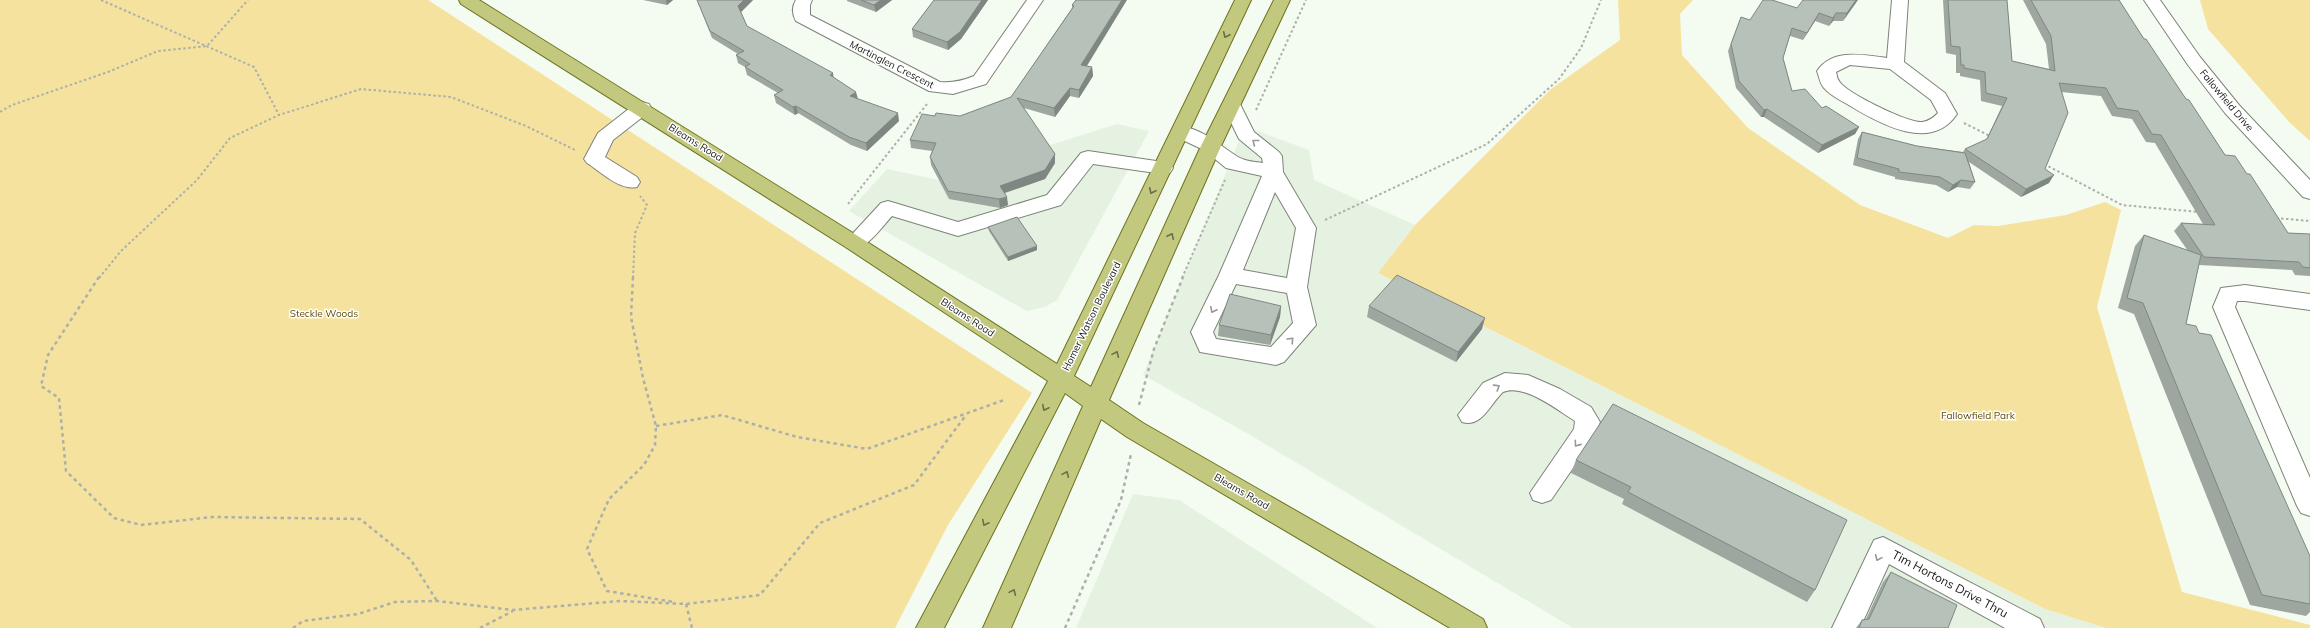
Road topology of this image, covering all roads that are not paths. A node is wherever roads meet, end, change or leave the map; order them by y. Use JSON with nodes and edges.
{"nodes":[{"id":1,"x":467,"y":0,"type":"edge"},
{"id":2,"x":804,"y":0,"type":"edge"},
{"id":3,"x":1035,"y":0,"type":"edge"},
{"id":4,"x":1243,"y":0,"type":"edge"},
{"id":5,"x":1282,"y":0,"type":"edge"},
{"id":6,"x":1900,"y":0,"type":"edge"},
{"id":7,"x":2152,"y":0,"type":"edge"},
{"id":8,"x":1895,"y":64,"type":"junction"},
{"id":9,"x":1232,"y":106,"type":"junction"},
{"id":10,"x":642,"y":108,"type":"junction"},
{"id":11,"x":1182,"y":132,"type":"junction"},
{"id":12,"x":1212,"y":146,"type":"junction"},
{"id":13,"x":1163,"y":168,"type":"junction"},
{"id":14,"x":1273,"y":172,"type":"junction"},
{"id":15,"x":630,"y":182,"type":"road end"},
{"id":16,"x":2310,"y":192,"type":"edge"},
{"id":17,"x":854,"y":243,"type":"junction"},
{"id":18,"x":1230,"y":275,"type":"junction"},
{"id":19,"x":1296,"y":287,"type":"junction"},
{"id":20,"x":2310,"y":302,"type":"edge"},
{"id":21,"x":1060,"y":378,"type":"junction"},
{"id":22,"x":1097,"y":403,"type":"junction"},
{"id":23,"x":1470,"y":415,"type":"dead end"},
{"id":24,"x":1542,"y":493,"type":"dead end"},
{"id":25,"x":2310,"y":506,"type":"edge"},
{"id":26,"x":930,"y":628,"type":"edge"},
{"id":27,"x":997,"y":628,"type":"edge"},
{"id":28,"x":1473,"y":628,"type":"edge"},
{"id":29,"x":1846,"y":628,"type":"edge"},
{"id":30,"x":2030,"y":628,"type":"edge"}],
"edges":[{"from":1,"to":10,"type":"main road","name":"Bleams Road"},
{"from":2,"to":3,"type":"street","name":"Martinglen Crescent"},
{"from":4,"to":11,"type":"main road","name":"Homer Watson Boulevard","one_way":true},
{"from":5,"to":9,"type":"main road"},
{"from":6,"to":8,"type":"street"},
{"from":7,"to":16,"type":"street","name":"Fallowfield Drive"},
{"from":8,"to":8,"type":"street"},
{"from":9,"to":12,"type":"main road"},
{"from":14,"to":9,"type":"street","one_way":true},
{"from":10,"to":15,"type":"street"},
{"from":10,"to":17,"type":"main road","name":"Bleams Road"},
{"from":11,"to":12,"type":"street"},
{"from":11,"to":13,"type":"main road","name":"Homer Watson Boulevard"},
{"from":12,"to":14,"type":"street"},
{"from":22,"to":12,"type":"main road","one_way":true},
{"from":13,"to":17,"type":"street"},
{"from":13,"to":21,"type":"main road","name":"Homer Watson Boulevard","one_way":true},
{"from":14,"to":18,"type":"street"},
{"from":14,"to":19,"type":"street"},
{"from":17,"to":21,"type":"main road","name":"Bleams Road"},
{"from":18,"to":19,"type":"street"},
{"from":18,"to":19,"type":"street","one_way":true},
{"from":20,"to":25,"type":"street"},
{"from":21,"to":22,"type":"main road","name":"Bleams Road"},
{"from":21,"to":26,"type":"main road","name":"Homer Watson Boulevard","one_way":true},
{"from":27,"to":22,"type":"main road","one_way":true},
{"from":22,"to":28,"type":"main road","name":"Bleams Road"},
{"from":23,"to":24,"type":"street","one_way":true},
{"from":30,"to":29,"type":"street","name":"Tim Hortons Drive Thru","one_way":true}]}
